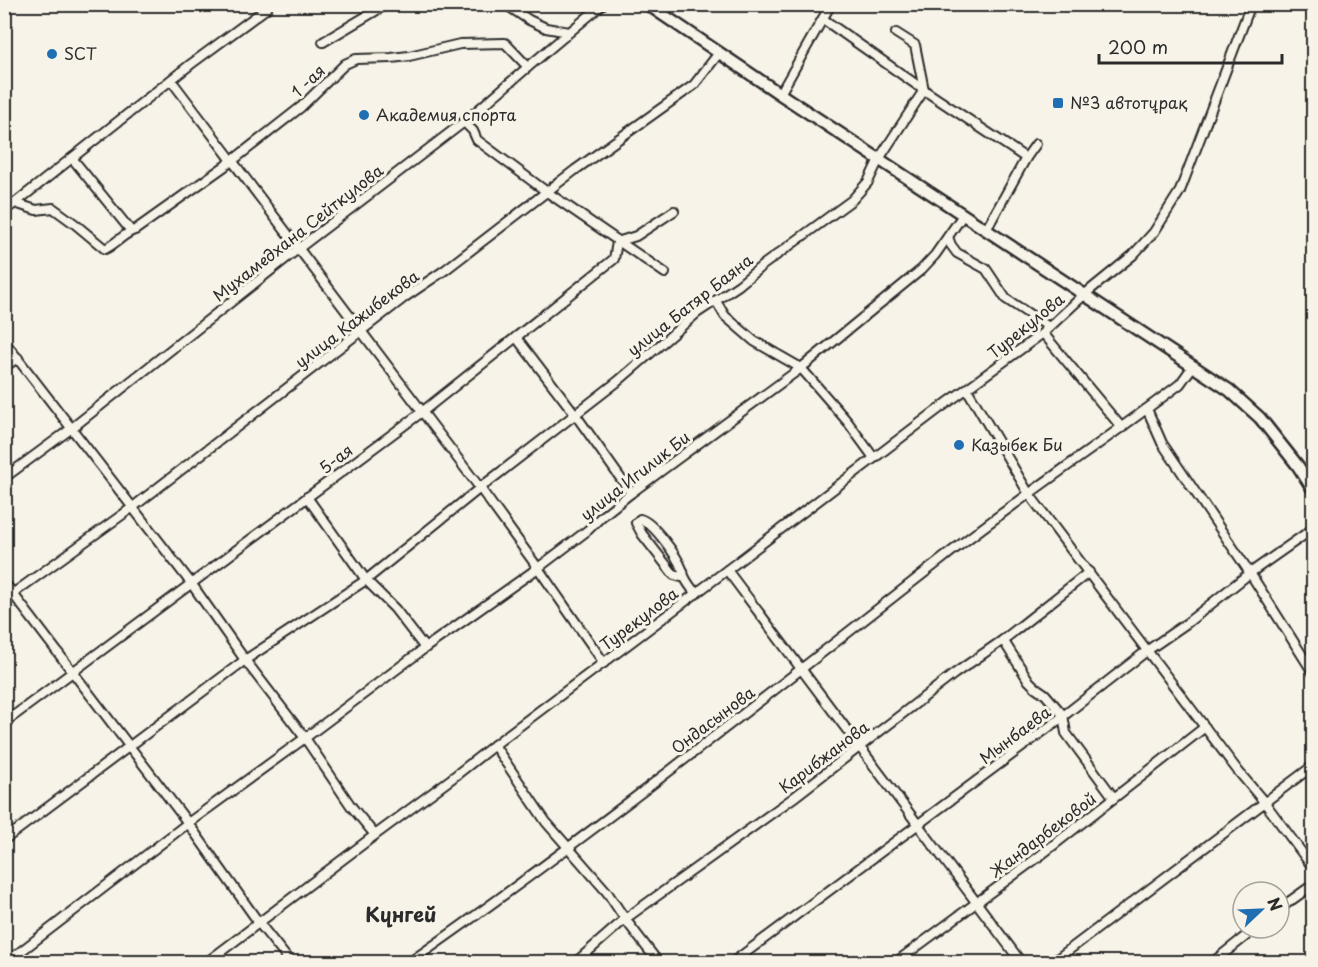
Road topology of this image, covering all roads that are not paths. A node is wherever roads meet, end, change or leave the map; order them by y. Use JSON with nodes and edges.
{"nodes":[{"id":1,"x":387,"y":4,"type":"edge"},
{"id":2,"x":505,"y":4,"type":"edge"},
{"id":3,"x":603,"y":4,"type":"edge"},
{"id":4,"x":647,"y":4,"type":"edge"},
{"id":5,"x":831,"y":4,"type":"edge"},
{"id":6,"x":1251,"y":4,"type":"edge"},
{"id":7,"x":267,"y":8,"type":"dead end"},
{"id":8,"x":823,"y":19,"type":"junction"},
{"id":9,"x":569,"y":32,"type":"junction"},
{"id":10,"x":897,"y":33,"type":"dead end"},
{"id":11,"x":323,"y":42,"type":"dead end"},
{"id":12,"x":719,"y":53,"type":"junction"},
{"id":13,"x":528,"y":67,"type":"junction"},
{"id":14,"x":171,"y":80,"type":"junction"},
{"id":15,"x":924,"y":90,"type":"junction"},
{"id":16,"x":780,"y":94,"type":"junction"},
{"id":17,"x":465,"y":122,"type":"junction"},
{"id":18,"x":1036,"y":144,"type":"dead end"},
{"id":19,"x":72,"y":158,"type":"junction"},
{"id":20,"x":1026,"y":158,"type":"junction"},
{"id":21,"x":879,"y":159,"type":"junction"},
{"id":22,"x":232,"y":161,"type":"junction"},
{"id":23,"x":547,"y":192,"type":"junction"},
{"id":24,"x":15,"y":203,"type":"junction"},
{"id":25,"x":4,"y":211,"type":"edge"},
{"id":26,"x":674,"y":211,"type":"dead end"},
{"id":27,"x":963,"y":214,"type":"junction"},
{"id":28,"x":986,"y":230,"type":"junction"},
{"id":29,"x":131,"y":231,"type":"junction"},
{"id":30,"x":948,"y":237,"type":"junction"},
{"id":31,"x":617,"y":242,"type":"junction"},
{"id":32,"x":299,"y":248,"type":"junction"},
{"id":33,"x":665,"y":273,"type":"dead end"},
{"id":34,"x":1085,"y":294,"type":"junction"},
{"id":35,"x":716,"y":301,"type":"junction"},
{"id":36,"x":1046,"y":330,"type":"junction"},
{"id":37,"x":361,"y":331,"type":"junction"},
{"id":38,"x":516,"y":337,"type":"junction"},
{"id":39,"x":4,"y":341,"type":"edge"},
{"id":40,"x":18,"y":358,"type":"junction"},
{"id":41,"x":1193,"y":366,"type":"junction"},
{"id":42,"x":4,"y":367,"type":"edge"},
{"id":43,"x":801,"y":368,"type":"junction"},
{"id":44,"x":967,"y":389,"type":"junction"},
{"id":45,"x":1147,"y":409,"type":"junction"},
{"id":46,"x":422,"y":412,"type":"junction"},
{"id":47,"x":575,"y":414,"type":"junction"},
{"id":48,"x":72,"y":428,"type":"junction"},
{"id":49,"x":1122,"y":428,"type":"junction"},
{"id":50,"x":874,"y":458,"type":"junction"},
{"id":51,"x":4,"y":478,"type":"edge"},
{"id":52,"x":480,"y":488,"type":"junction"},
{"id":53,"x":1314,"y":491,"type":"edge"},
{"id":54,"x":631,"y":493,"type":"junction"},
{"id":55,"x":1029,"y":495,"type":"junction"},
{"id":56,"x":307,"y":497,"type":"junction"},
{"id":57,"x":133,"y":507,"type":"junction"},
{"id":58,"x":1314,"y":528,"type":"edge"},
{"id":59,"x":538,"y":568,"type":"junction"},
{"id":60,"x":728,"y":570,"type":"junction"},
{"id":61,"x":1089,"y":572,"type":"junction"},
{"id":62,"x":1250,"y":573,"type":"junction"},
{"id":63,"x":685,"y":578,"type":"junction"},
{"id":64,"x":366,"y":580,"type":"junction"},
{"id":65,"x":4,"y":582,"type":"edge"},
{"id":66,"x":191,"y":583,"type":"junction"},
{"id":67,"x":13,"y":594,"type":"junction"},
{"id":68,"x":696,"y":594,"type":"junction"},
{"id":69,"x":4,"y":600,"type":"edge"},
{"id":70,"x":1003,"y":640,"type":"junction"},
{"id":71,"x":425,"y":648,"type":"junction"},
{"id":72,"x":1148,"y":650,"type":"junction"},
{"id":73,"x":245,"y":660,"type":"junction"},
{"id":74,"x":604,"y":663,"type":"junction"},
{"id":75,"x":801,"y":670,"type":"junction"},
{"id":76,"x":72,"y":672,"type":"junction"},
{"id":77,"x":1314,"y":674,"type":"edge"},
{"id":78,"x":1063,"y":715,"type":"junction"},
{"id":79,"x":4,"y":723,"type":"edge"},
{"id":80,"x":1205,"y":727,"type":"junction"},
{"id":81,"x":305,"y":738,"type":"junction"},
{"id":82,"x":494,"y":745,"type":"junction"},
{"id":83,"x":129,"y":746,"type":"junction"},
{"id":84,"x":859,"y":747,"type":"junction"},
{"id":85,"x":1314,"y":765,"type":"edge"},
{"id":86,"x":1114,"y":798,"type":"junction"},
{"id":87,"x":1265,"y":803,"type":"junction"},
{"id":88,"x":188,"y":823,"type":"junction"},
{"id":89,"x":918,"y":825,"type":"junction"},
{"id":90,"x":375,"y":835,"type":"junction"},
{"id":91,"x":4,"y":840,"type":"edge"},
{"id":92,"x":569,"y":847,"type":"junction"},
{"id":93,"x":1314,"y":869,"type":"edge"},
{"id":94,"x":1314,"y":884,"type":"edge"},
{"id":95,"x":1291,"y":900,"type":"edge"},
{"id":96,"x":976,"y":903,"type":"junction"},
{"id":97,"x":625,"y":919,"type":"junction"},
{"id":98,"x":259,"y":924,"type":"junction"},
{"id":99,"x":1241,"y":940,"type":"edge"},
{"id":100,"x":7,"y":963,"type":"edge"},
{"id":101,"x":207,"y":963,"type":"edge"},
{"id":102,"x":290,"y":963,"type":"edge"},
{"id":103,"x":410,"y":963,"type":"edge"},
{"id":104,"x":576,"y":963,"type":"edge"},
{"id":105,"x":658,"y":963,"type":"edge"},
{"id":106,"x":733,"y":963,"type":"edge"},
{"id":107,"x":896,"y":963,"type":"edge"},
{"id":108,"x":1021,"y":963,"type":"edge"},
{"id":109,"x":1053,"y":963,"type":"edge"},
{"id":110,"x":1213,"y":963,"type":"edge"}],
"edges":[{"from":1,"to":11,"type":"street"},
{"from":2,"to":9,"type":"street"},
{"from":3,"to":9,"type":"street","name":"Мухамедхана Сейткулова"},
{"from":4,"to":12,"type":"main road"},
{"from":5,"to":8,"type":"street"},
{"from":6,"to":34,"type":"street","name":"Турекулова"},
{"from":7,"to":14,"type":"street"},
{"from":8,"to":15,"type":"street"},
{"from":8,"to":16,"type":"street"},
{"from":9,"to":13,"type":"street","name":"Мухамедхана Сейткулова"},
{"from":10,"to":15,"type":"street"},
{"from":12,"to":16,"type":"main road"},
{"from":12,"to":23,"type":"street","name":"улица Кажибекова"},
{"from":13,"to":17,"type":"street","name":"Мухамедхана Сейткулова"},
{"from":13,"to":22,"type":"street","name":"1 -ая"},
{"from":14,"to":19,"type":"street"},
{"from":14,"to":22,"type":"street"},
{"from":15,"to":20,"type":"street"},
{"from":15,"to":21,"type":"street","name":"улица Батяр Баяна"},
{"from":16,"to":21,"type":"main road"},
{"from":17,"to":23,"type":"street"},
{"from":17,"to":32,"type":"street","name":"Мухамедхана Сейткулова"},
{"from":18,"to":20,"type":"street"},
{"from":19,"to":24,"type":"street"},
{"from":19,"to":29,"type":"street"},
{"from":20,"to":28,"type":"street"},
{"from":21,"to":27,"type":"main road"},
{"from":21,"to":35,"type":"street","name":"улица Батяр Баяна"},
{"from":22,"to":29,"type":"street","name":"1 -ая"},
{"from":22,"to":32,"type":"street"},
{"from":23,"to":31,"type":"street"},
{"from":23,"to":37,"type":"street","name":"улица Кажибекова"},
{"from":24,"to":25,"type":"street"},
{"from":24,"to":29,"type":"street","name":"1 -ая"},
{"from":26,"to":31,"type":"street"},
{"from":27,"to":28,"type":"main road"},
{"from":27,"to":30,"type":"street","name":"улица Игилик Би"},
{"from":28,"to":34,"type":"main road"},
{"from":30,"to":36,"type":"street"},
{"from":30,"to":43,"type":"street","name":"улица Игилик Би"},
{"from":31,"to":33,"type":"street"},
{"from":31,"to":38,"type":"street","name":"5-ая"},
{"from":32,"to":37,"type":"street"},
{"from":32,"to":48,"type":"street","name":"Мухамедхана Сейткулова"},
{"from":34,"to":36,"type":"street","name":"Турекулова"},
{"from":34,"to":41,"type":"main road"},
{"from":35,"to":43,"type":"street"},
{"from":35,"to":47,"type":"street","name":"улица Батяр Баяна"},
{"from":36,"to":44,"type":"street","name":"Турекулова"},
{"from":36,"to":49,"type":"street"},
{"from":37,"to":46,"type":"street"},
{"from":37,"to":57,"type":"street","name":"улица Кажибекова"},
{"from":38,"to":46,"type":"street","name":"5-ая"},
{"from":38,"to":47,"type":"street"},
{"from":39,"to":40,"type":"street"},
{"from":40,"to":42,"type":"street"},
{"from":40,"to":48,"type":"street"},
{"from":41,"to":45,"type":"street","name":"Ондасынова"},
{"from":41,"to":53,"type":"main road"},
{"from":43,"to":50,"type":"street"},
{"from":43,"to":54,"type":"street","name":"улица Игилик Би"},
{"from":44,"to":50,"type":"street","name":"Турекулова"},
{"from":44,"to":55,"type":"street"},
{"from":45,"to":49,"type":"street","name":"Ондасынова"},
{"from":45,"to":62,"type":"street"},
{"from":46,"to":52,"type":"street"},
{"from":46,"to":56,"type":"street","name":"5-ая"},
{"from":47,"to":52,"type":"street","name":"улица Батяр Баяна"},
{"from":47,"to":54,"type":"street"},
{"from":48,"to":51,"type":"street","name":"Мухамедхана Сейткулова"},
{"from":48,"to":57,"type":"street"},
{"from":49,"to":55,"type":"street","name":"Ондасынова"},
{"from":50,"to":60,"type":"street","name":"Турекулова"},
{"from":52,"to":59,"type":"street"},
{"from":52,"to":64,"type":"street","name":"улица Батяр Баяна"},
{"from":54,"to":59,"type":"street","name":"улица Игилик Би"},
{"from":55,"to":61,"type":"street"},
{"from":55,"to":75,"type":"street","name":"Ондасынова"},
{"from":56,"to":64,"type":"street"},
{"from":56,"to":66,"type":"street","name":"5-ая"},
{"from":57,"to":66,"type":"street"},
{"from":57,"to":67,"type":"street","name":"улица Кажибекова"},
{"from":58,"to":62,"type":"street","name":"Мынбаева"},
{"from":59,"to":71,"type":"street","name":"улица Игилик Би"},
{"from":59,"to":74,"type":"street"},
{"from":60,"to":68,"type":"street","name":"Турекулова"},
{"from":60,"to":75,"type":"street"},
{"from":61,"to":70,"type":"street","name":"Карибжанова"},
{"from":61,"to":72,"type":"street"},
{"from":62,"to":72,"type":"street","name":"Мынбаева"},
{"from":62,"to":77,"type":"street"},
{"from":63,"to":63,"type":"street"},
{"from":63,"to":68,"type":"street"},
{"from":64,"to":71,"type":"street"},
{"from":64,"to":73,"type":"street","name":"улица Батяр Баяна"},
{"from":65,"to":67,"type":"street"},
{"from":66,"to":73,"type":"street"},
{"from":66,"to":76,"type":"street","name":"5-ая"},
{"from":67,"to":69,"type":"street","name":"улица Кажибекова"},
{"from":67,"to":76,"type":"street"},
{"from":68,"to":74,"type":"street","name":"Турекулова"},
{"from":70,"to":78,"type":"street"},
{"from":70,"to":84,"type":"street","name":"Карибжанова"},
{"from":71,"to":81,"type":"street","name":"улица Игилик Би"},
{"from":72,"to":78,"type":"street","name":"Мынбаева"},
{"from":72,"to":80,"type":"street"},
{"from":73,"to":81,"type":"street"},
{"from":73,"to":83,"type":"street","name":"улица Батяр Баяна"},
{"from":74,"to":82,"type":"street","name":"Турекулова"},
{"from":75,"to":84,"type":"street"},
{"from":75,"to":92,"type":"street","name":"Ондасынова"},
{"from":76,"to":79,"type":"street","name":"5-ая"},
{"from":76,"to":83,"type":"street"},
{"from":78,"to":86,"type":"street"},
{"from":78,"to":89,"type":"street","name":"Мынбаева"},
{"from":80,"to":86,"type":"street","name":"Жандарбековой"},
{"from":80,"to":87,"type":"street"},
{"from":81,"to":88,"type":"street","name":"улица Игилик Би"},
{"from":81,"to":90,"type":"street"},
{"from":82,"to":90,"type":"street","name":"Турекулова"},
{"from":82,"to":92,"type":"street"},
{"from":83,"to":88,"type":"street"},
{"from":83,"to":91,"type":"street","name":"улица Батяр Баяна"},
{"from":84,"to":89,"type":"street"},
{"from":84,"to":97,"type":"street","name":"Карибжанова"},
{"from":85,"to":87,"type":"street"},
{"from":86,"to":96,"type":"street","name":"Жандарбековой"},
{"from":87,"to":93,"type":"street"},
{"from":87,"to":109,"type":"street"},
{"from":88,"to":98,"type":"street"},
{"from":88,"to":100,"type":"street","name":"улица Игилик Би"},
{"from":89,"to":96,"type":"street"},
{"from":89,"to":106,"type":"street","name":"Мынбаева"},
{"from":90,"to":98,"type":"street","name":"Турекулова"},
{"from":92,"to":97,"type":"street"},
{"from":92,"to":103,"type":"street","name":"Ондасынова"},
{"from":94,"to":95,"type":"street"},
{"from":96,"to":107,"type":"street","name":"Жандарбековой"},
{"from":96,"to":108,"type":"street"},
{"from":97,"to":104,"type":"street","name":"Карибжанова"},
{"from":97,"to":105,"type":"street"},
{"from":98,"to":101,"type":"street","name":"Турекулова"},
{"from":98,"to":102,"type":"street"},
{"from":99,"to":110,"type":"street"}]}
